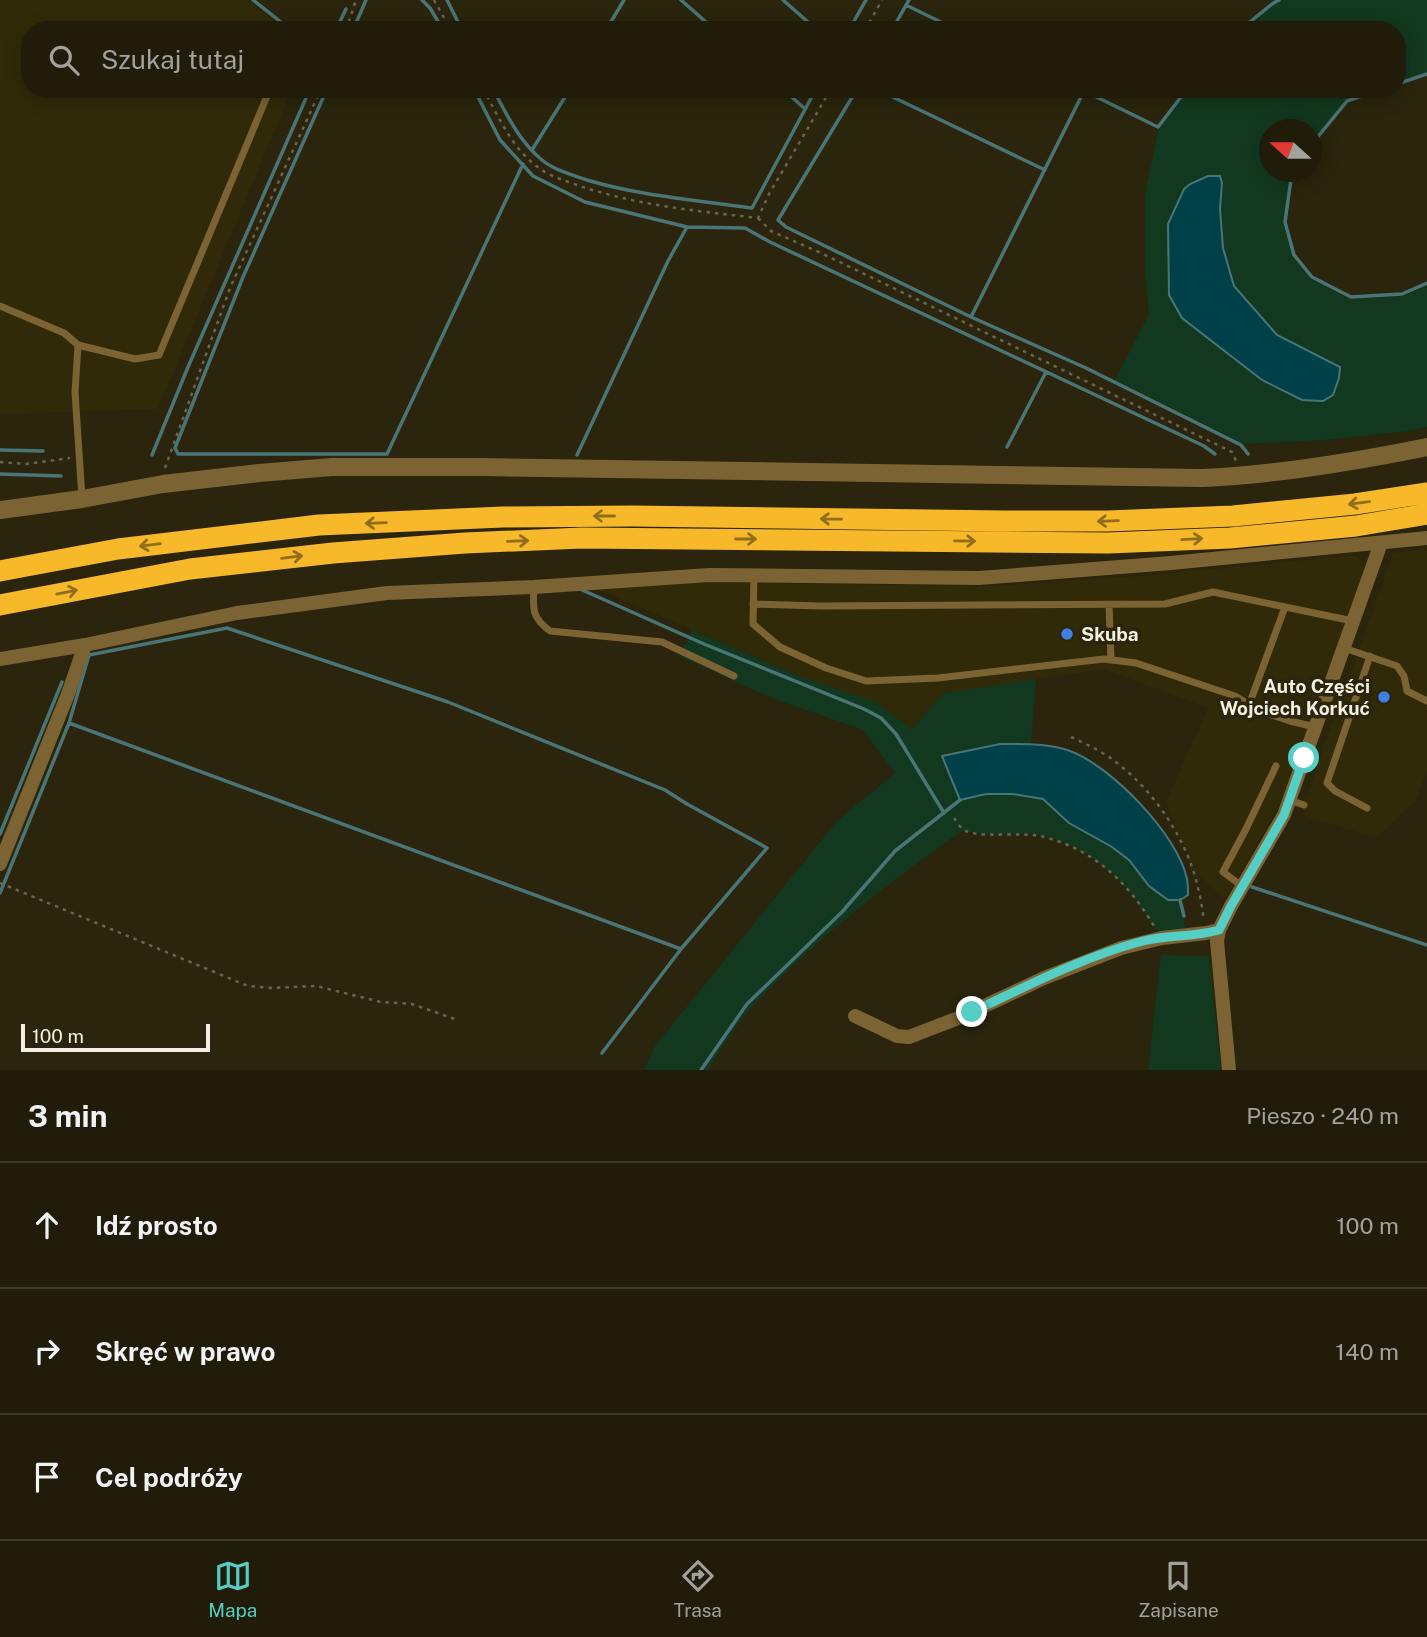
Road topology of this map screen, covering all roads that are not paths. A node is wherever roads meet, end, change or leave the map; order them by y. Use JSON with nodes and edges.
{"nodes":[{"id":1,"x":267,"y":98,"type":"edge"},
{"id":2,"x":0,"y":306,"type":"edge"},
{"id":3,"x":78,"y":345,"type":"junction"},
{"id":4,"x":1427,"y":447,"type":"edge"},
{"id":5,"x":1427,"y":494,"type":"edge"},
{"id":6,"x":82,"y":499,"type":"junction"},
{"id":7,"x":0,"y":510,"type":"edge"},
{"id":8,"x":1427,"y":514,"type":"edge"},
{"id":9,"x":1427,"y":538,"type":"edge"},
{"id":10,"x":1381,"y":543,"type":"junction"},
{"id":11,"x":0,"y":571,"type":"edge"},
{"id":12,"x":754,"y":575,"type":"junction"},
{"id":13,"x":534,"y":587,"type":"junction"},
{"id":14,"x":754,"y":604,"type":"junction"},
{"id":15,"x":0,"y":605,"type":"edge"},
{"id":16,"x":1110,"y":605,"type":"junction"},
{"id":17,"x":1285,"y":607,"type":"junction"},
{"id":18,"x":1354,"y":621,"type":"junction"},
{"id":19,"x":85,"y":645,"type":"junction"},
{"id":20,"x":1344,"y":648,"type":"junction"},
{"id":21,"x":1370,"y":656,"type":"junction"},
{"id":22,"x":0,"y":659,"type":"edge"},
{"id":23,"x":1111,"y":660,"type":"junction"},
{"id":24,"x":734,"y":676,"type":"dead end"},
{"id":25,"x":1427,"y":701,"type":"edge"},
{"id":26,"x":1249,"y":705,"type":"junction"},
{"id":27,"x":1316,"y":727,"type":"junction"},
{"id":28,"x":1276,"y":766,"type":"dead end"},
{"id":29,"x":1289,"y":800,"type":"junction"},
{"id":30,"x":1304,"y":804,"type":"dead end"},
{"id":31,"x":1367,"y":808,"type":"dead end"},
{"id":32,"x":0,"y":864,"type":"edge"},
{"id":33,"x":1242,"y":887,"type":"junction"},
{"id":34,"x":1212,"y":932,"type":"junction"},
{"id":35,"x":855,"y":1016,"type":"dead end"},
{"id":36,"x":1229,"y":1070,"type":"edge"}],
"edges":[{"from":1,"to":3,"type":"lane"},
{"from":2,"to":3,"type":"lane"},
{"from":3,"to":6,"type":"lane"},
{"from":4,"to":6,"type":"street"},
{"from":5,"to":11,"type":"highway","one_way":true},
{"from":6,"to":7,"type":"street"},
{"from":15,"to":8,"type":"highway","one_way":true},
{"from":9,"to":10,"type":"street"},
{"from":10,"to":12,"type":"street"},
{"from":10,"to":18,"type":"street"},
{"from":12,"to":13,"type":"street"},
{"from":12,"to":14,"type":"lane"},
{"from":13,"to":19,"type":"street"},
{"from":13,"to":24,"type":"lane"},
{"from":14,"to":16,"type":"lane"},
{"from":14,"to":23,"type":"lane"},
{"from":16,"to":17,"type":"lane"},
{"from":16,"to":23,"type":"lane"},
{"from":17,"to":18,"type":"lane"},
{"from":17,"to":26,"type":"lane"},
{"from":18,"to":20,"type":"street"},
{"from":19,"to":22,"type":"street"},
{"from":19,"to":32,"type":"street"},
{"from":20,"to":21,"type":"lane"},
{"from":20,"to":27,"type":"street"},
{"from":21,"to":25,"type":"lane"},
{"from":21,"to":31,"type":"lane"},
{"from":23,"to":26,"type":"lane"},
{"from":26,"to":27,"type":"lane"},
{"from":27,"to":29,"type":"street"},
{"from":28,"to":33,"type":"lane"},
{"from":29,"to":30,"type":"lane"},
{"from":29,"to":33,"type":"street"},
{"from":33,"to":34,"type":"street"},
{"from":34,"to":35,"type":"street"},
{"from":34,"to":36,"type":"street"}]}
